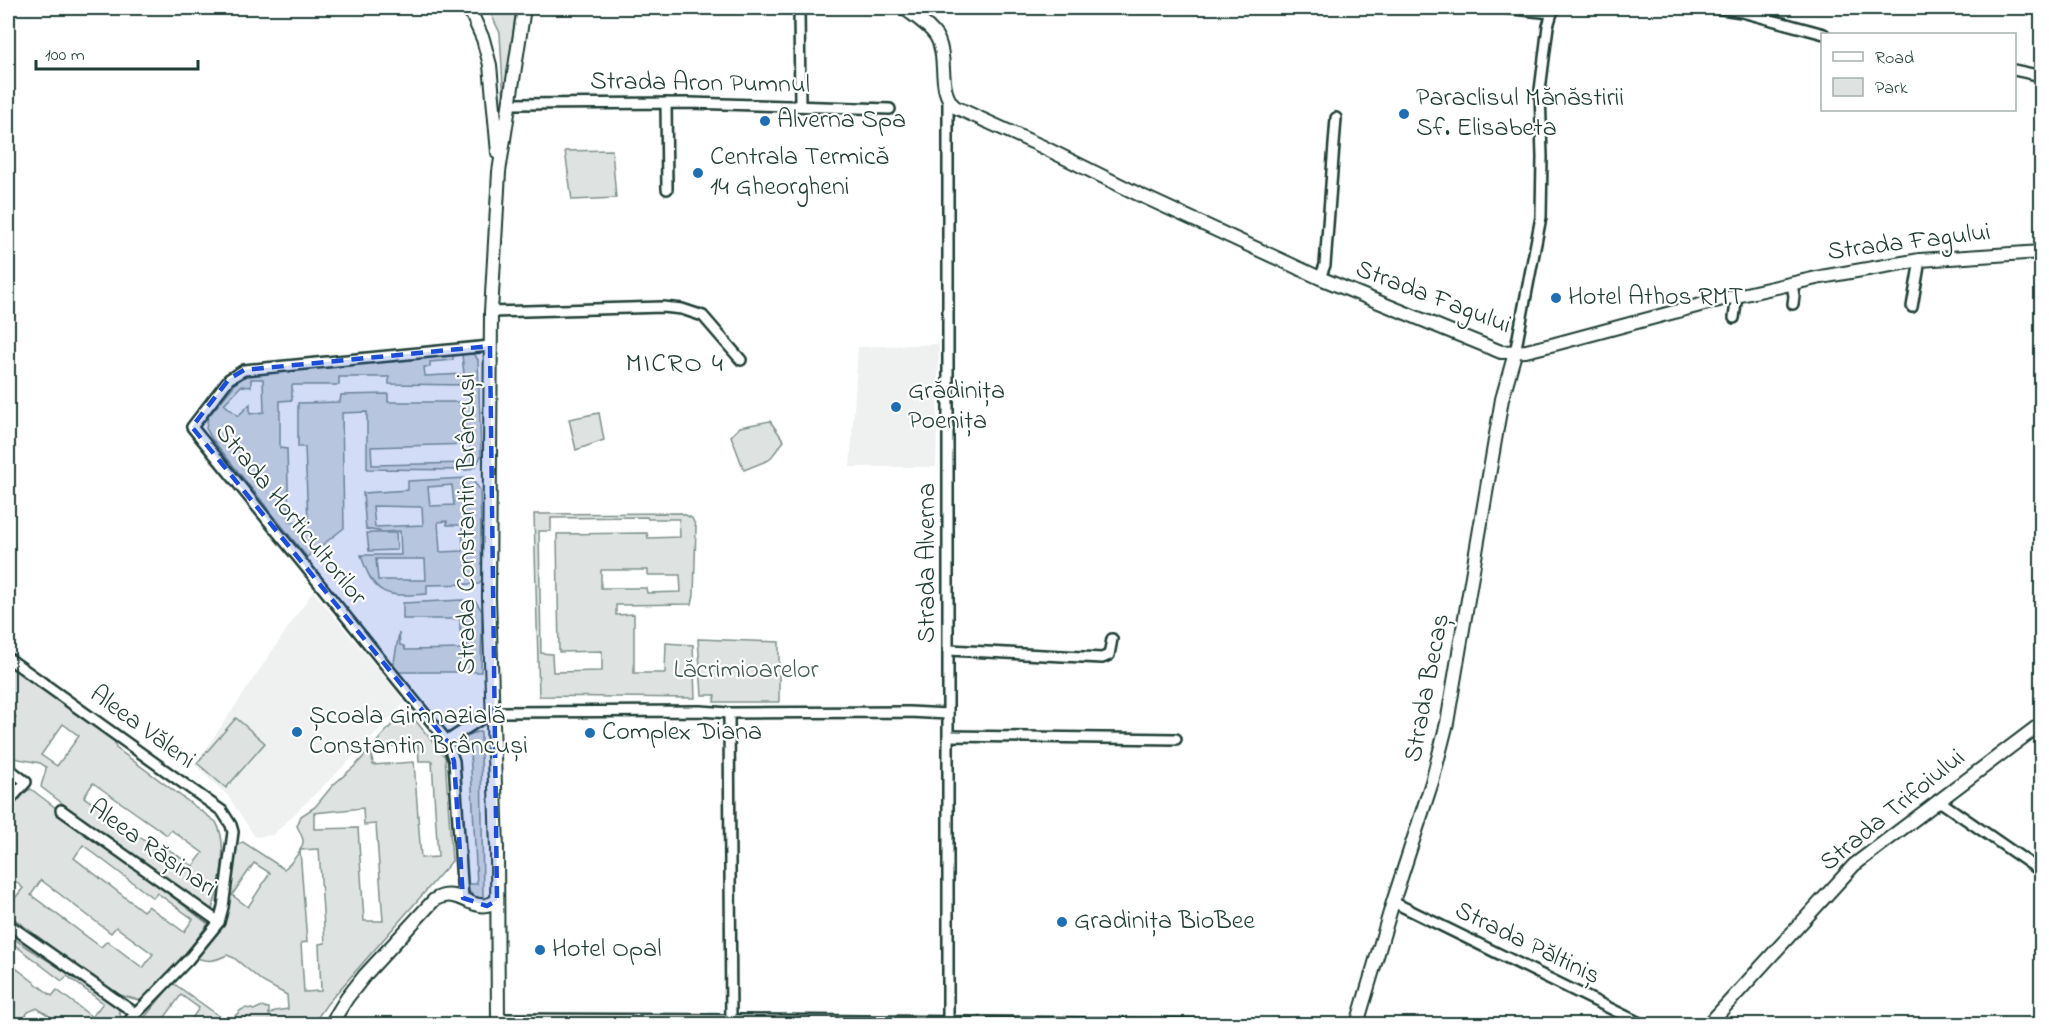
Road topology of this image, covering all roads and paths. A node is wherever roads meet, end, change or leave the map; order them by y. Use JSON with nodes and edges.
{"nodes":[{"id":1,"x":469,"y":8,"type":"edge"},
{"id":2,"x":524,"y":8,"type":"edge"},
{"id":3,"x":799,"y":8,"type":"edge"},
{"id":4,"x":904,"y":8,"type":"edge"},
{"id":5,"x":1503,"y":8,"type":"edge"},
{"id":6,"x":1714,"y":8,"type":"edge"},
{"id":7,"x":1554,"y":10,"type":"edge"},
{"id":8,"x":1821,"y":33,"type":"edge"},
{"id":9,"x":2016,"y":70,"type":"edge"},
{"id":10,"x":2042,"y":76,"type":"edge"},
{"id":11,"x":948,"y":101,"type":"junction"},
{"id":12,"x":666,"y":103,"type":"junction"},
{"id":13,"x":510,"y":104,"type":"junction"},
{"id":14,"x":800,"y":105,"type":"junction"},
{"id":15,"x":890,"y":109,"type":"dead end"},
{"id":16,"x":1336,"y":118,"type":"dead end"},
{"id":17,"x":499,"y":172,"type":"junction"},
{"id":18,"x":667,"y":189,"type":"dead end"},
{"id":19,"x":2042,"y":252,"type":"edge"},
{"id":20,"x":1920,"y":260,"type":"junction"},
{"id":21,"x":1320,"y":278,"type":"junction"},
{"id":22,"x":1792,"y":284,"type":"junction"},
{"id":23,"x":1737,"y":296,"type":"junction"},
{"id":24,"x":1793,"y":304,"type":"dead end"},
{"id":25,"x":1912,"y":307,"type":"dead end"},
{"id":26,"x":490,"y":312,"type":"junction"},
{"id":27,"x":1734,"y":318,"type":"dead end"},
{"id":28,"x":490,"y":346,"type":"junction"},
{"id":29,"x":1515,"y":353,"type":"junction"},
{"id":30,"x":741,"y":360,"type":"dead end"},
{"id":31,"x":1112,"y":639,"type":"dead end"},
{"id":32,"x":949,"y":650,"type":"junction"},
{"id":33,"x":8,"y":658,"type":"edge"},
{"id":34,"x":492,"y":711,"type":"junction"},
{"id":35,"x":729,"y":713,"type":"junction"},
{"id":36,"x":948,"y":714,"type":"junction"},
{"id":37,"x":2042,"y":723,"type":"edge"},
{"id":38,"x":949,"y":736,"type":"junction"},
{"id":39,"x":1176,"y":739,"type":"dead end"},
{"id":40,"x":447,"y":741,"type":"junction"},
{"id":41,"x":8,"y":768,"type":"edge"},
{"id":42,"x":1938,"y":800,"type":"junction"},
{"id":43,"x":8,"y":802,"type":"edge"},
{"id":44,"x":61,"y":810,"type":"dead end"},
{"id":45,"x":232,"y":844,"type":"joint"},
{"id":46,"x":2042,"y":872,"type":"edge"},
{"id":47,"x":463,"y":898,"type":"junction"},
{"id":48,"x":497,"y":900,"type":"junction"},
{"id":49,"x":1393,"y":902,"type":"junction"},
{"id":50,"x":219,"y":922,"type":"junction"},
{"id":51,"x":8,"y":924,"type":"edge"},
{"id":52,"x":497,"y":927,"type":"junction"},
{"id":53,"x":135,"y":1013,"type":"junction"},
{"id":54,"x":498,"y":1022,"type":"edge"},
{"id":55,"x":731,"y":1022,"type":"edge"},
{"id":56,"x":948,"y":1023,"type":"edge"},
{"id":57,"x":126,"y":1024,"type":"edge"},
{"id":58,"x":331,"y":1024,"type":"edge"},
{"id":59,"x":1197,"y":1024,"type":"edge"},
{"id":60,"x":1357,"y":1024,"type":"edge"},
{"id":61,"x":1642,"y":1024,"type":"edge"},
{"id":62,"x":1709,"y":1024,"type":"edge"}],
"edges":[{"from":1,"to":17,"type":"main road"},
{"from":2,"to":13,"type":"main road","name":"Strada Constantin Brâncuși"},
{"from":3,"to":14,"type":"street"},
{"from":4,"to":11,"type":"main road"},
{"from":5,"to":7,"type":"street"},
{"from":6,"to":8,"type":"street"},
{"from":7,"to":29,"type":"street"},
{"from":9,"to":10,"type":"street"},
{"from":11,"to":21,"type":"main road","name":"Strada Fagului"},
{"from":11,"to":32,"type":"street","name":"Strada Alverna"},
{"from":12,"to":13,"type":"street","name":"Strada Aron Pumnul"},
{"from":12,"to":14,"type":"street","name":"Strada Aron Pumnul"},
{"from":12,"to":18,"type":"street"},
{"from":13,"to":17,"type":"main road","name":"Strada Constantin Brâncuși"},
{"from":14,"to":15,"type":"street","name":"Strada Aron Pumnul"},
{"from":16,"to":21,"type":"street"},
{"from":17,"to":26,"type":"main road","name":"Strada Constantin Brâncuși"},
{"from":19,"to":20,"type":"main road","name":"Strada Fagului"},
{"from":20,"to":22,"type":"main road","name":"Strada Fagului"},
{"from":20,"to":25,"type":"street"},
{"from":21,"to":29,"type":"main road","name":"Strada Fagului"},
{"from":22,"to":23,"type":"main road","name":"Strada Fagului"},
{"from":22,"to":24,"type":"street"},
{"from":23,"to":27,"type":"street"},
{"from":23,"to":29,"type":"main road","name":"Strada Fagului"},
{"from":26,"to":28,"type":"main road","name":"Strada Constantin Brâncuși"},
{"from":26,"to":30,"type":"street"},
{"from":28,"to":34,"type":"main road","name":"Strada Constantin Brâncuși"},
{"from":28,"to":40,"type":"street","name":"Strada Horticultorilor"},
{"from":29,"to":49,"type":"main road","name":"Strada Becaș"},
{"from":31,"to":32,"type":"street"},
{"from":32,"to":36,"type":"street","name":"Strada Alverna"},
{"from":33,"to":45,"type":"street","name":"Aleea Văleni"},
{"from":34,"to":35,"type":"street"},
{"from":34,"to":40,"type":"street"},
{"from":34,"to":48,"type":"main road","name":"Strada Constantin Brâncuși"},
{"from":35,"to":36,"type":"street"},
{"from":35,"to":55,"type":"street"},
{"from":36,"to":38,"type":"street","name":"Strada Alverna"},
{"from":37,"to":42,"type":"main road","name":"Strada Trifoiului"},
{"from":38,"to":39,"type":"street"},
{"from":38,"to":56,"type":"street","name":"Strada Alverna"},
{"from":40,"to":47,"type":"street","name":"Strada Horticultorilor"},
{"from":41,"to":43,"type":"street"},
{"from":42,"to":46,"type":"street"},
{"from":42,"to":62,"type":"main road","name":"Strada Trifoiului"},
{"from":44,"to":50,"type":"street","name":"Aleea Rășinari"},
{"from":45,"to":50,"type":"street","name":"Aleea Rășinari"},
{"from":47,"to":48,"type":"main road"},
{"from":47,"to":52,"type":"main road"},
{"from":47,"to":58,"type":"main road"},
{"from":48,"to":52,"type":"main road","name":"Strada Constantin Brâncuși"},
{"from":49,"to":60,"type":"main road","name":"Strada Becaș"},
{"from":49,"to":61,"type":"street","name":"Strada Păltiniș"},
{"from":50,"to":53,"type":"street","name":"Aleea Rășinari"},
{"from":51,"to":53,"type":"street"},
{"from":52,"to":54,"type":"main road","name":"Strada Constantin Brâncuși"},
{"from":53,"to":57,"type":"street","name":"Aleea Rășinari"},
{"from":54,"to":55,"type":"street"},
{"from":55,"to":56,"type":"street"},
{"from":56,"to":59,"type":"street"}]}
